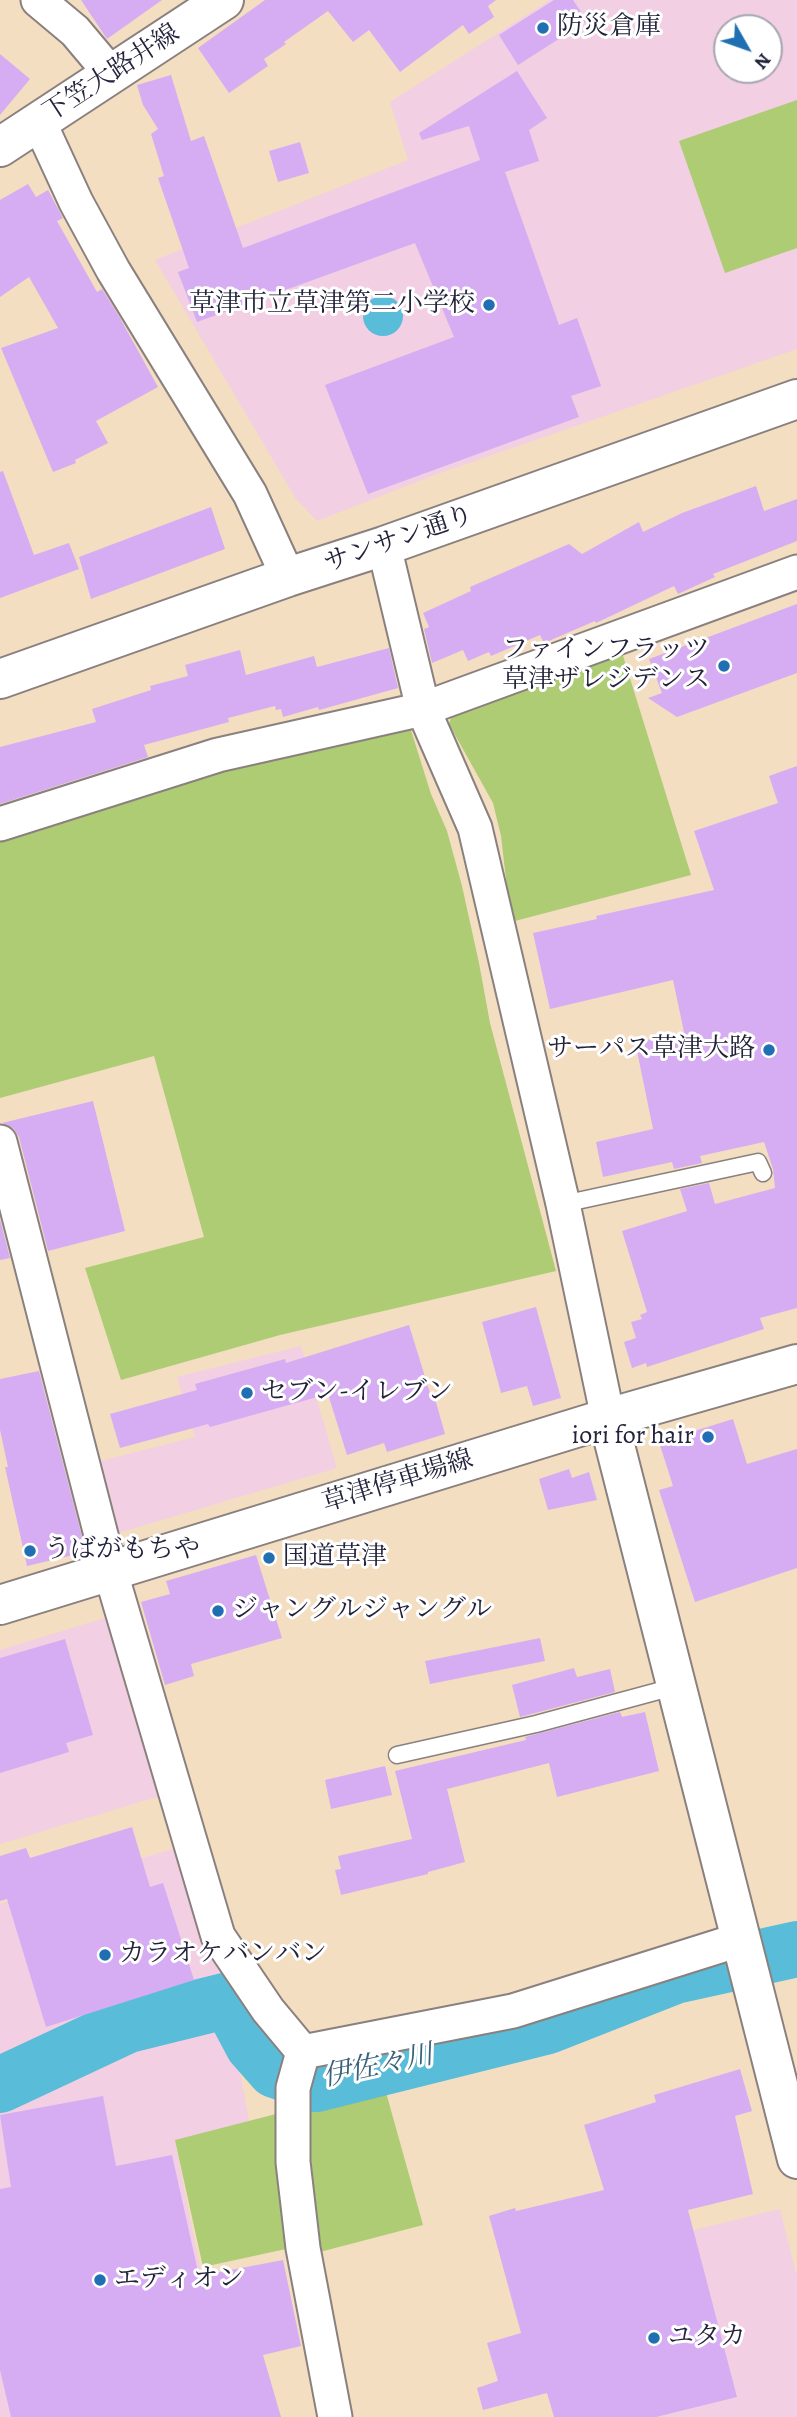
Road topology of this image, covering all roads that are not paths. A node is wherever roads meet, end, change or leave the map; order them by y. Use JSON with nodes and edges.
{"nodes":[{"id":1,"x":38,"y":0,"type":"edge"},
{"id":2,"x":224,"y":0,"type":"edge"},
{"id":3,"x":112,"y":75,"type":"junction"},
{"id":4,"x":39,"y":122,"type":"junction"},
{"id":5,"x":0,"y":147,"type":"edge"},
{"id":6,"x":797,"y":399,"type":"edge"},
{"id":7,"x":384,"y":546,"type":"junction"},
{"id":8,"x":797,"y":572,"type":"edge"},
{"id":9,"x":288,"y":577,"type":"junction"},
{"id":10,"x":0,"y":678,"type":"edge"},
{"id":11,"x":423,"y":709,"type":"junction"},
{"id":12,"x":0,"y":824,"type":"edge"},
{"id":13,"x":0,"y":1142,"type":"edge"},
{"id":14,"x":763,"y":1173,"type":"dead end"},
{"id":15,"x":563,"y":1204,"type":"junction"},
{"id":16,"x":797,"y":1364,"type":"edge"},
{"id":17,"x":608,"y":1418,"type":"junction"},
{"id":18,"x":110,"y":1570,"type":"junction"},
{"id":19,"x":0,"y":1605,"type":"edge"},
{"id":20,"x":677,"y":1686,"type":"junction"},
{"id":21,"x":397,"y":1755,"type":"dead end"},
{"id":22,"x":746,"y":1953,"type":"junction"},
{"id":23,"x":303,"y":2053,"type":"junction"},
{"id":24,"x":797,"y":2159,"type":"edge"},
{"id":25,"x":335,"y":2417,"type":"edge"}],
"edges":[{"from":1,"to":3,"type":"street"},
{"from":2,"to":3,"type":"street","name":"下笠大路井線"},
{"from":3,"to":4,"type":"street","name":"下笠大路井線"},
{"from":4,"to":5,"type":"street","name":"下笠大路井線"},
{"from":4,"to":9,"type":"street"},
{"from":6,"to":7,"type":"street","name":"サンサン通り"},
{"from":7,"to":9,"type":"street","name":"サンサン通り"},
{"from":7,"to":11,"type":"street"},
{"from":8,"to":11,"type":"street"},
{"from":9,"to":10,"type":"street","name":"サンサン通り"},
{"from":11,"to":12,"type":"street"},
{"from":11,"to":15,"type":"street"},
{"from":13,"to":18,"type":"street"},
{"from":14,"to":15,"type":"lane"},
{"from":15,"to":17,"type":"street"},
{"from":16,"to":17,"type":"street","name":"草津停車場線"},
{"from":17,"to":18,"type":"street","name":"草津停車場線"},
{"from":17,"to":20,"type":"street"},
{"from":18,"to":19,"type":"street","name":"草津停車場線"},
{"from":18,"to":23,"type":"street"},
{"from":20,"to":21,"type":"lane"},
{"from":20,"to":22,"type":"street"},
{"from":22,"to":23,"type":"street"},
{"from":22,"to":24,"type":"street"},
{"from":23,"to":25,"type":"street"}]}
